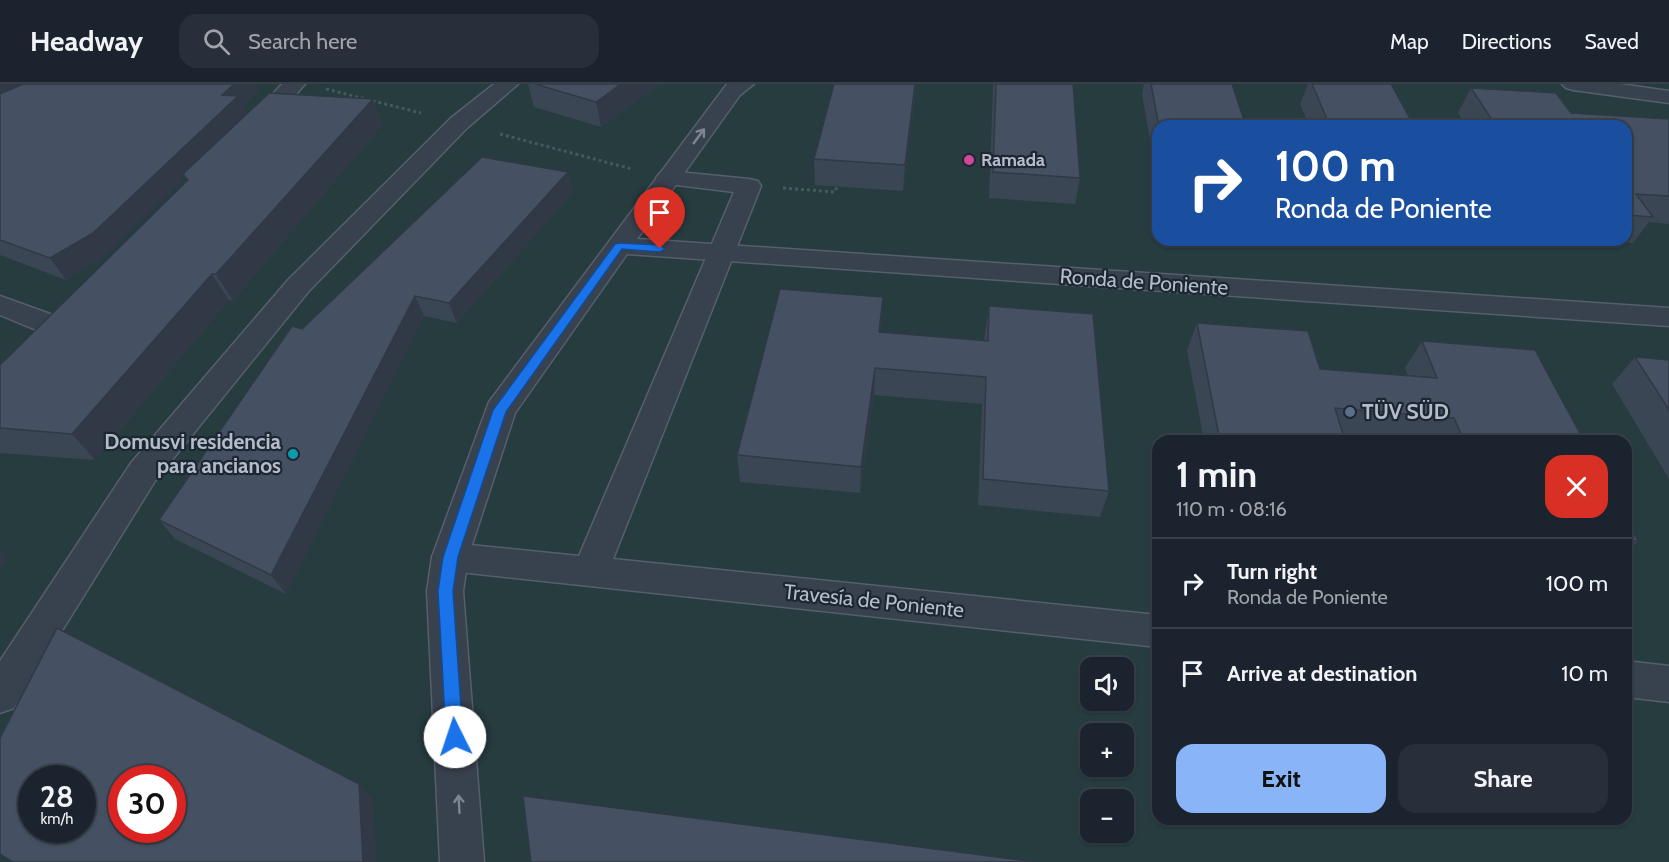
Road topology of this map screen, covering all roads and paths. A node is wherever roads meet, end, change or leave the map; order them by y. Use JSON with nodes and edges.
{"nodes":[{"id":1,"x":294,"y":84,"type":"edge"},
{"id":2,"x":507,"y":84,"type":"edge"},
{"id":3,"x":743,"y":84,"type":"edge"},
{"id":4,"x":1573,"y":84,"type":"edge"},
{"id":5,"x":1669,"y":97,"type":"edge"},
{"id":6,"x":236,"y":146,"type":"edge"},
{"id":7,"x":668,"y":178,"type":"junction"},
{"id":8,"x":749,"y":186,"type":"junction"},
{"id":9,"x":837,"y":187,"type":"edge"},
{"id":10,"x":619,"y":246,"type":"junction"},
{"id":11,"x":721,"y":253,"type":"junction"},
{"id":12,"x":0,"y":305,"type":"edge"},
{"id":13,"x":1669,"y":318,"type":"edge"},
{"id":14,"x":54,"y":326,"type":"edge"},
{"id":15,"x":450,"y":557,"type":"junction"},
{"id":16,"x":590,"y":572,"type":"junction"},
{"id":17,"x":1152,"y":630,"type":"edge"},
{"id":18,"x":1632,"y":680,"type":"edge"},
{"id":19,"x":1669,"y":684,"type":"edge"},
{"id":20,"x":0,"y":695,"type":"edge"},
{"id":21,"x":462,"y":862,"type":"edge"}],
"edges":[{"from":1,"to":6,"type":"street"},
{"from":2,"to":20,"type":"street"},
{"from":7,"to":3,"type":"street","one_way":true},
{"from":4,"to":5,"type":"street"},
{"from":7,"to":8,"type":"street"},
{"from":7,"to":10,"type":"street"},
{"from":8,"to":9,"type":"path"},
{"from":8,"to":11,"type":"street"},
{"from":10,"to":11,"type":"street","name":"Ronda de Poniente"},
{"from":10,"to":15,"type":"street"},
{"from":11,"to":13,"type":"street","name":"Ronda de Poniente"},
{"from":11,"to":16,"type":"street"},
{"from":12,"to":14,"type":"street"},
{"from":15,"to":16,"type":"street","name":"Travesía de Poniente"},
{"from":21,"to":15,"type":"street","one_way":true},
{"from":16,"to":17,"type":"street","name":"Travesía de Poniente"},
{"from":18,"to":19,"type":"street"}]}
